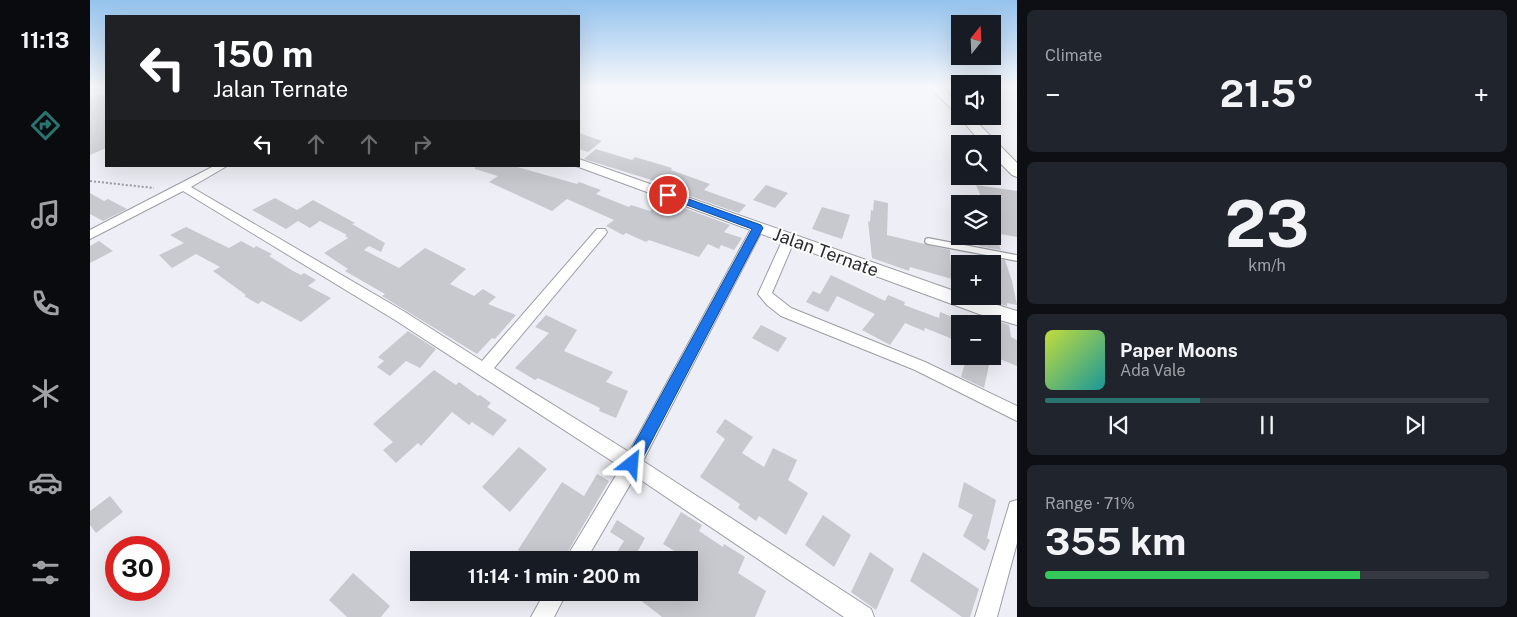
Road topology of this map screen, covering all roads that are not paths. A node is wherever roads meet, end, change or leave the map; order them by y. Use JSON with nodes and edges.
{"nodes":[{"id":1,"x":972,"y":125,"type":"edge"},
{"id":2,"x":982,"y":135,"type":"edge"},
{"id":3,"x":1001,"y":155,"type":"edge"},
{"id":4,"x":580,"y":163,"type":"edge"},
{"id":5,"x":220,"y":167,"type":"edge"},
{"id":6,"x":1017,"y":172,"type":"edge"},
{"id":7,"x":183,"y":187,"type":"junction"},
{"id":8,"x":758,"y":228,"type":"junction"},
{"id":9,"x":601,"y":232,"type":"dead end"},
{"id":10,"x":90,"y":234,"type":"edge"},
{"id":11,"x":789,"y":238,"type":"junction"},
{"id":12,"x":928,"y":241,"type":"dead end"},
{"id":13,"x":1017,"y":258,"type":"edge"},
{"id":14,"x":1017,"y":318,"type":"edge"},
{"id":15,"x":483,"y":370,"type":"junction"},
{"id":16,"x":1017,"y":414,"type":"edge"},
{"id":17,"x":632,"y":464,"type":"junction"},
{"id":18,"x":1017,"y":509,"type":"edge"},
{"id":19,"x":581,"y":551,"type":"edge"},
{"id":20,"x":552,"y":601,"type":"edge"},
{"id":21,"x":542,"y":617,"type":"edge"},
{"id":22,"x":863,"y":617,"type":"edge"},
{"id":23,"x":986,"y":617,"type":"edge"}],
"edges":[{"from":1,"to":2,"type":"main road"},
{"from":3,"to":6,"type":"main road"},
{"from":4,"to":8,"type":"street","name":"Jalan Ternate"},
{"from":5,"to":7,"type":"street"},
{"from":7,"to":10,"type":"street"},
{"from":7,"to":15,"type":"street"},
{"from":8,"to":11,"type":"street","name":"Jalan Ternate"},
{"from":8,"to":17,"type":"street"},
{"from":9,"to":15,"type":"street"},
{"from":11,"to":14,"type":"street","name":"Jalan Ternate"},
{"from":11,"to":16,"type":"street"},
{"from":12,"to":13,"type":"lane"},
{"from":15,"to":17,"type":"street"},
{"from":17,"to":19,"type":"street"},
{"from":17,"to":22,"type":"street"},
{"from":18,"to":23,"type":"street"},
{"from":20,"to":21,"type":"street"}]}
